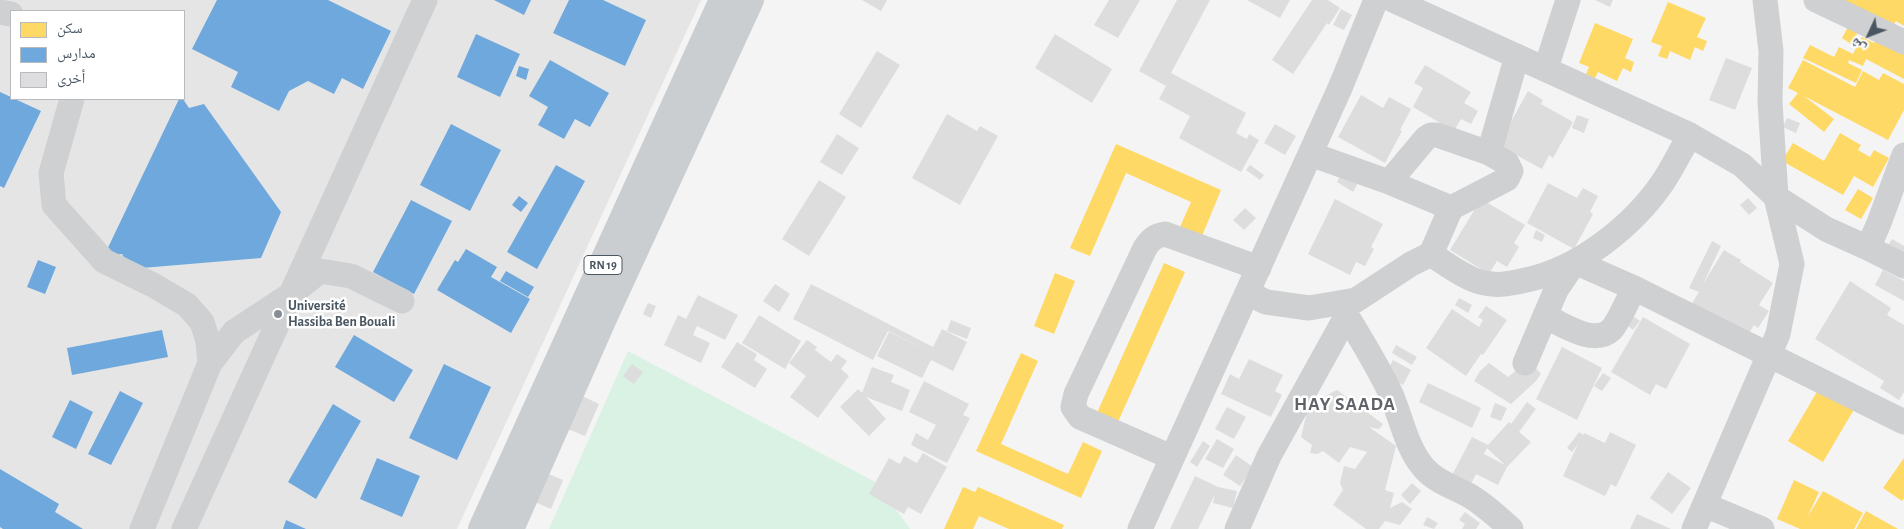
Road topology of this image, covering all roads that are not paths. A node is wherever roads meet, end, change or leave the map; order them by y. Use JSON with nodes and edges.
{"nodes":[{"id":1,"x":425,"y":0,"type":"edge"},
{"id":2,"x":723,"y":0,"type":"edge"},
{"id":3,"x":750,"y":0,"type":"edge"},
{"id":4,"x":1376,"y":0,"type":"edge"},
{"id":5,"x":1393,"y":0,"type":"edge"},
{"id":6,"x":1568,"y":0,"type":"edge"},
{"id":7,"x":1765,"y":0,"type":"edge"},
{"id":8,"x":1816,"y":0,"type":"edge"},
{"id":9,"x":1904,"y":42,"type":"edge"},
{"id":10,"x":1517,"y":56,"type":"junction"},
{"id":11,"x":1546,"y":68,"type":"junction"},
{"id":12,"x":72,"y":100,"type":"edge"},
{"id":13,"x":1690,"y":135,"type":"junction"},
{"id":14,"x":1488,"y":153,"type":"junction"},
{"id":15,"x":1310,"y":154,"type":"junction"},
{"id":16,"x":1904,"y":155,"type":"edge"},
{"id":17,"x":1389,"y":182,"type":"junction"},
{"id":18,"x":1776,"y":197,"type":"junction"},
{"id":19,"x":1451,"y":208,"type":"junction"},
{"id":20,"x":1904,"y":215,"type":"edge"},
{"id":21,"x":1879,"y":223,"type":"junction"},
{"id":22,"x":1868,"y":248,"type":"junction"},
{"id":23,"x":1431,"y":254,"type":"junction"},
{"id":24,"x":1575,"y":262,"type":"junction"},
{"id":25,"x":1904,"y":266,"type":"edge"},
{"id":26,"x":1259,"y":268,"type":"junction"},
{"id":27,"x":1634,"y":288,"type":"junction"},
{"id":28,"x":1248,"y":293,"type":"junction"},
{"id":29,"x":290,"y":296,"type":"junction"},
{"id":30,"x":402,"y":301,"type":"dead end"},
{"id":31,"x":1343,"y":309,"type":"junction"},
{"id":32,"x":1545,"y":316,"type":"junction"},
{"id":33,"x":1769,"y":354,"type":"junction"},
{"id":34,"x":1524,"y":362,"type":"dead end"},
{"id":35,"x":210,"y":363,"type":"junction"},
{"id":36,"x":1904,"y":422,"type":"edge"},
{"id":37,"x":1171,"y":457,"type":"junction"},
{"id":38,"x":1705,"y":505,"type":"junction"},
{"id":39,"x":142,"y":529,"type":"edge"},
{"id":40,"x":184,"y":529,"type":"edge"},
{"id":41,"x":482,"y":529,"type":"edge"},
{"id":42,"x":510,"y":529,"type":"edge"},
{"id":43,"x":1140,"y":529,"type":"edge"},
{"id":44,"x":1237,"y":529,"type":"edge"},
{"id":45,"x":1511,"y":529,"type":"edge"},
{"id":46,"x":1694,"y":529,"type":"edge"},
{"id":47,"x":1762,"y":529,"type":"edge"}],
"edges":[{"from":1,"to":29,"type":"street"},
{"from":2,"to":41,"type":"main road","number":"RN 19"},
{"from":3,"to":42,"type":"main road","number":"RN 19"},
{"from":4,"to":15,"type":"street"},
{"from":5,"to":10,"type":"street"},
{"from":6,"to":11,"type":"street"},
{"from":7,"to":18,"type":"street"},
{"from":8,"to":9,"type":"street"},
{"from":10,"to":11,"type":"street"},
{"from":10,"to":14,"type":"street"},
{"from":11,"to":13,"type":"street"},
{"from":12,"to":35,"type":"street"},
{"from":13,"to":18,"type":"street"},
{"from":13,"to":24,"type":"street"},
{"from":14,"to":17,"type":"street"},
{"from":14,"to":19,"type":"street"},
{"from":15,"to":17,"type":"street"},
{"from":15,"to":26,"type":"street"},
{"from":16,"to":21,"type":"street"},
{"from":17,"to":19,"type":"street"},
{"from":18,"to":22,"type":"street"},
{"from":18,"to":33,"type":"street"},
{"from":19,"to":23,"type":"street"},
{"from":20,"to":21,"type":"street"},
{"from":21,"to":22,"type":"street"},
{"from":22,"to":25,"type":"street"},
{"from":23,"to":24,"type":"street"},
{"from":23,"to":31,"type":"street"},
{"from":24,"to":27,"type":"street"},
{"from":24,"to":32,"type":"street"},
{"from":26,"to":28,"type":"street"},
{"from":26,"to":37,"type":"street"},
{"from":27,"to":32,"type":"street"},
{"from":27,"to":33,"type":"street"},
{"from":28,"to":31,"type":"street"},
{"from":28,"to":37,"type":"street"},
{"from":29,"to":30,"type":"street"},
{"from":29,"to":35,"type":"street"},
{"from":29,"to":40,"type":"street"},
{"from":31,"to":44,"type":"street"},
{"from":31,"to":45,"type":"street"},
{"from":32,"to":34,"type":"street"},
{"from":33,"to":36,"type":"street"},
{"from":33,"to":38,"type":"street"},
{"from":35,"to":39,"type":"street"},
{"from":37,"to":43,"type":"street"},
{"from":38,"to":46,"type":"street"},
{"from":38,"to":47,"type":"street"}]}
